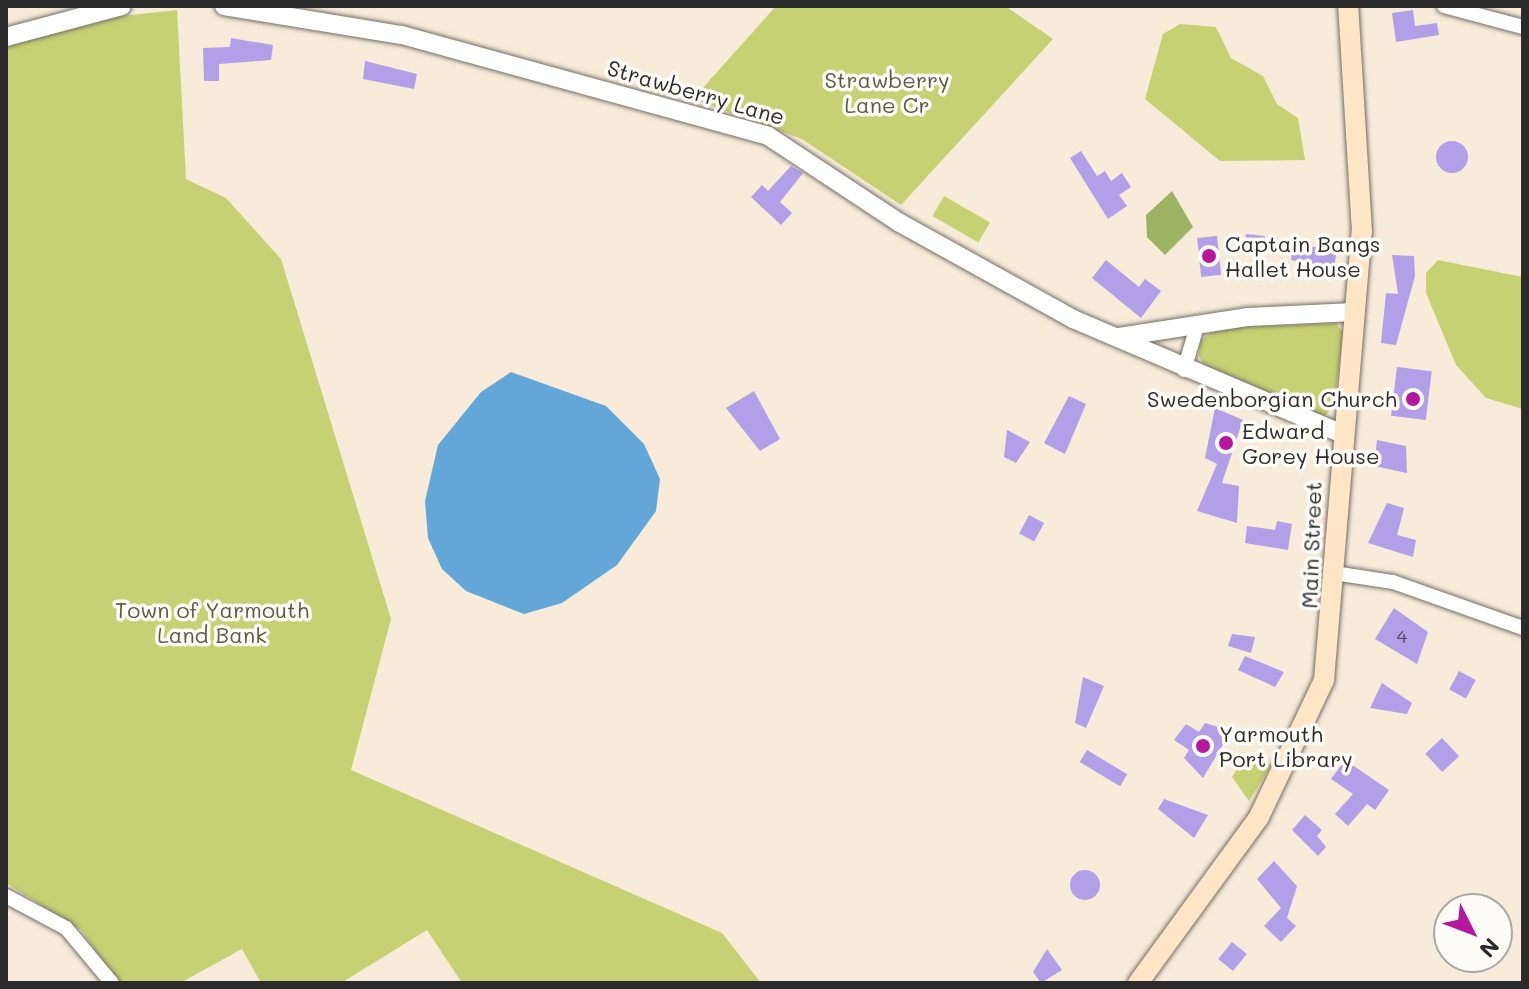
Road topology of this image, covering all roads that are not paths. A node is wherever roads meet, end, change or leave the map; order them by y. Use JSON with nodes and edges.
{"nodes":[{"id":1,"x":122,"y":6,"type":"edge"},
{"id":2,"x":224,"y":6,"type":"edge"},
{"id":3,"x":1348,"y":6,"type":"edge"},
{"id":4,"x":1444,"y":6,"type":"edge"},
{"id":5,"x":1523,"y":27,"type":"edge"},
{"id":6,"x":6,"y":37,"type":"edge"},
{"id":7,"x":1354,"y":312,"type":"junction"},
{"id":8,"x":1197,"y":326,"type":"junction"},
{"id":9,"x":1110,"y":336,"type":"junction"},
{"id":10,"x":1184,"y":370,"type":"junction"},
{"id":11,"x":1340,"y":433,"type":"junction"},
{"id":12,"x":1334,"y":573,"type":"junction"},
{"id":13,"x":1523,"y":628,"type":"edge"},
{"id":14,"x":6,"y":896,"type":"edge"},
{"id":15,"x":112,"y":983,"type":"edge"},
{"id":16,"x":1138,"y":983,"type":"edge"}],
"edges":[{"from":1,"to":6,"type":"street"},
{"from":2,"to":9,"type":"street","name":"Strawberry Lane"},
{"from":3,"to":7,"type":"main road","name":"Main Street"},
{"from":4,"to":5,"type":"street"},
{"from":7,"to":8,"type":"street"},
{"from":7,"to":11,"type":"main road","name":"Main Street"},
{"from":8,"to":9,"type":"street"},
{"from":8,"to":10,"type":"street"},
{"from":9,"to":10,"type":"street","name":"Strawberry Lane"},
{"from":10,"to":11,"type":"street","name":"Strawberry Lane"},
{"from":11,"to":12,"type":"main road","name":"Main Street"},
{"from":12,"to":13,"type":"street"},
{"from":12,"to":16,"type":"main road","name":"Main Street"},
{"from":14,"to":15,"type":"street"}]}
